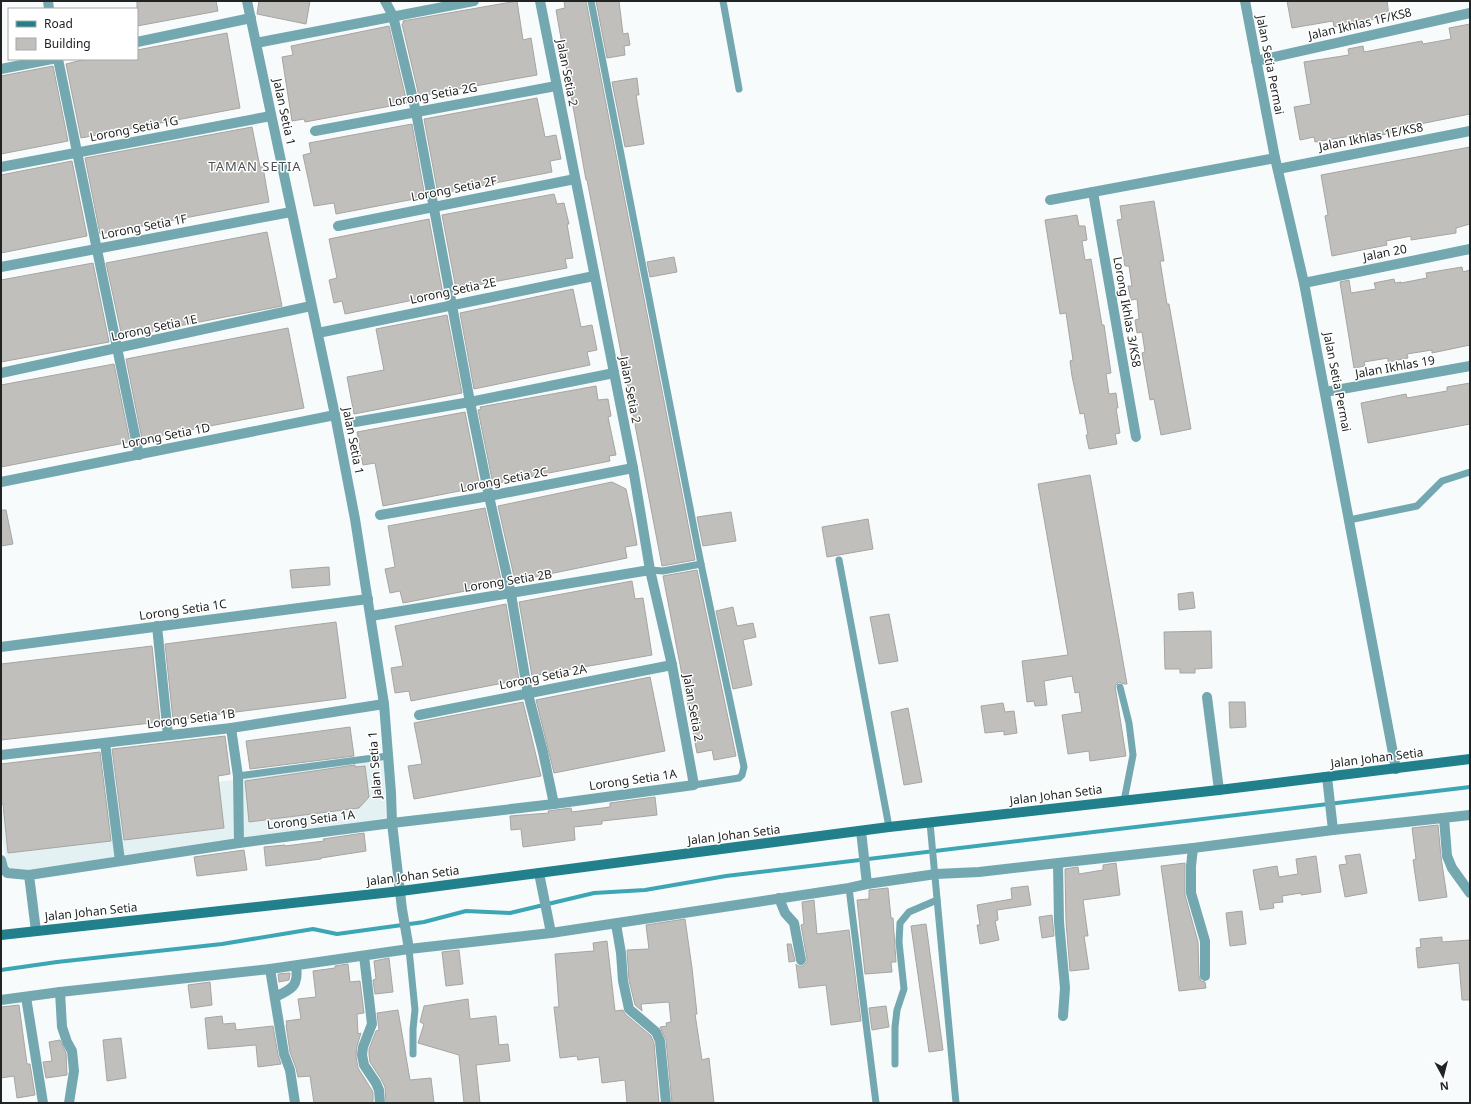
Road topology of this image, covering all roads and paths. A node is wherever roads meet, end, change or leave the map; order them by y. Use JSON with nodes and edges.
{"nodes":[{"id":1,"x":248,"y":1,"type":"edge"},
{"id":2,"x":385,"y":1,"type":"edge"},
{"id":3,"x":474,"y":1,"type":"edge"},
{"id":4,"x":540,"y":1,"type":"edge"},
{"id":5,"x":591,"y":1,"type":"edge"},
{"id":6,"x":723,"y":1,"type":"edge"},
{"id":7,"x":1245,"y":1,"type":"edge"},
{"id":8,"x":1470,"y":13,"type":"edge"},
{"id":9,"x":393,"y":16,"type":"junction"},
{"id":10,"x":251,"y":18,"type":"junction"},
{"id":11,"x":138,"y":42,"type":"edge"},
{"id":12,"x":256,"y":43,"type":"junction"},
{"id":13,"x":47,"y":60,"type":"edge"},
{"id":14,"x":58,"y":60,"type":"edge"},
{"id":15,"x":1256,"y":61,"type":"junction"},
{"id":16,"x":1,"y":69,"type":"edge"},
{"id":17,"x":556,"y":86,"type":"junction"},
{"id":18,"x":739,"y":89,"type":"dead end"},
{"id":19,"x":416,"y":112,"type":"junction"},
{"id":20,"x":271,"y":116,"type":"junction"},
{"id":21,"x":315,"y":131,"type":"dead end"},
{"id":22,"x":1470,"y":131,"type":"edge"},
{"id":23,"x":77,"y":153,"type":"junction"},
{"id":24,"x":1275,"y":158,"type":"junction"},
{"id":25,"x":1,"y":166,"type":"edge"},
{"id":26,"x":1278,"y":169,"type":"junction"},
{"id":27,"x":575,"y":179,"type":"junction"},
{"id":28,"x":1092,"y":192,"type":"junction"},
{"id":29,"x":1050,"y":200,"type":"dead end"},
{"id":30,"x":433,"y":207,"type":"junction"},
{"id":31,"x":291,"y":212,"type":"junction"},
{"id":32,"x":338,"y":226,"type":"dead end"},
{"id":33,"x":97,"y":249,"type":"junction"},
{"id":34,"x":1470,"y":249,"type":"edge"},
{"id":35,"x":1,"y":267,"type":"edge"},
{"id":36,"x":594,"y":276,"type":"junction"},
{"id":37,"x":1304,"y":283,"type":"junction"},
{"id":38,"x":453,"y":305,"type":"junction"},
{"id":39,"x":311,"y":306,"type":"junction"},
{"id":40,"x":318,"y":333,"type":"junction"},
{"id":41,"x":118,"y":349,"type":"junction"},
{"id":42,"x":1470,"y":366,"type":"edge"},
{"id":43,"x":1,"y":373,"type":"edge"},
{"id":44,"x":614,"y":373,"type":"junction"},
{"id":45,"x":1325,"y":392,"type":"junction"},
{"id":46,"x":470,"y":402,"type":"junction"},
{"id":47,"x":335,"y":416,"type":"junction"},
{"id":48,"x":355,"y":422,"type":"dead end"},
{"id":49,"x":1136,"y":437,"type":"dead end"},
{"id":50,"x":140,"y":455,"type":"junction"},
{"id":51,"x":633,"y":468,"type":"junction"},
{"id":52,"x":1470,"y":472,"type":"edge"},
{"id":53,"x":1,"y":482,"type":"edge"},
{"id":54,"x":489,"y":496,"type":"junction"},
{"id":55,"x":380,"y":515,"type":"dead end"},
{"id":56,"x":1349,"y":520,"type":"junction"},
{"id":57,"x":839,"y":560,"type":"dead end"},
{"id":58,"x":701,"y":564,"type":"junction"},
{"id":59,"x":650,"y":570,"type":"junction"},
{"id":60,"x":511,"y":594,"type":"junction"},
{"id":61,"x":368,"y":599,"type":"junction"},
{"id":62,"x":371,"y":616,"type":"junction"},
{"id":63,"x":157,"y":626,"type":"junction"},
{"id":64,"x":1,"y":648,"type":"edge"},
{"id":65,"x":672,"y":665,"type":"junction"},
{"id":66,"x":1120,"y":687,"type":"dead end"},
{"id":67,"x":528,"y":694,"type":"junction"},
{"id":68,"x":1207,"y":697,"type":"dead end"},
{"id":69,"x":384,"y":704,"type":"junction"},
{"id":70,"x":419,"y":715,"type":"dead end"},
{"id":71,"x":231,"y":728,"type":"junction"},
{"id":72,"x":168,"y":735,"type":"junction"},
{"id":73,"x":105,"y":743,"type":"junction"},
{"id":74,"x":1,"y":755,"type":"edge"},
{"id":75,"x":388,"y":756,"type":"junction"},
{"id":76,"x":1470,"y":759,"type":"edge"},
{"id":77,"x":1396,"y":769,"type":"junction"},
{"id":78,"x":238,"y":776,"type":"junction"},
{"id":79,"x":1327,"y":777,"type":"junction"},
{"id":80,"x":694,"y":785,"type":"junction"},
{"id":81,"x":1219,"y":790,"type":"junction"},
{"id":82,"x":1124,"y":800,"type":"junction"},
{"id":83,"x":554,"y":804,"type":"junction"},
{"id":84,"x":1470,"y":815,"type":"edge"},
{"id":85,"x":1444,"y":818,"type":"junction"},
{"id":86,"x":392,"y":823,"type":"junction"},
{"id":87,"x":930,"y":823,"type":"junction"},
{"id":88,"x":889,"y":827,"type":"junction"},
{"id":89,"x":1332,"y":827,"type":"junction"},
{"id":90,"x":861,"y":831,"type":"junction"},
{"id":91,"x":239,"y":843,"type":"junction"},
{"id":92,"x":1193,"y":848,"type":"junction"},
{"id":93,"x":1,"y":860,"type":"edge"},
{"id":94,"x":120,"y":861,"type":"junction"},
{"id":95,"x":1058,"y":863,"type":"junction"},
{"id":96,"x":4,"y":873,"type":"edge"},
{"id":97,"x":539,"y":873,"type":"junction"},
{"id":98,"x":936,"y":874,"type":"junction"},
{"id":99,"x":29,"y":875,"type":"junction"},
{"id":100,"x":866,"y":879,"type":"junction"},
{"id":101,"x":848,"y":888,"type":"junction"},
{"id":102,"x":401,"y":891,"type":"junction"},
{"id":103,"x":1470,"y":893,"type":"edge"},
{"id":104,"x":779,"y":898,"type":"junction"},
{"id":105,"x":937,"y":900,"type":"junction"},
{"id":106,"x":616,"y":924,"type":"junction"},
{"id":107,"x":549,"y":930,"type":"junction"},
{"id":108,"x":36,"y":931,"type":"junction"},
{"id":109,"x":1,"y":935,"type":"edge"},
{"id":110,"x":408,"y":946,"type":"junction"},
{"id":111,"x":364,"y":956,"type":"junction"},
{"id":112,"x":801,"y":960,"type":"dead end"},
{"id":113,"x":296,"y":966,"type":"junction"},
{"id":114,"x":270,"y":969,"type":"junction"},
{"id":115,"x":1205,"y":976,"type":"dead end"},
{"id":116,"x":60,"y":992,"type":"junction"},
{"id":117,"x":26,"y":997,"type":"junction"},
{"id":118,"x":275,"y":997,"type":"junction"},
{"id":119,"x":1,"y":1000,"type":"edge"},
{"id":120,"x":1063,"y":1016,"type":"dead end"},
{"id":121,"x":413,"y":1054,"type":"dead end"},
{"id":122,"x":894,"y":1064,"type":"dead end"},
{"id":123,"x":43,"y":1103,"type":"edge"},
{"id":124,"x":69,"y":1103,"type":"edge"},
{"id":125,"x":295,"y":1103,"type":"edge"},
{"id":126,"x":380,"y":1103,"type":"edge"},
{"id":127,"x":666,"y":1103,"type":"edge"},
{"id":128,"x":876,"y":1103,"type":"edge"},
{"id":129,"x":956,"y":1103,"type":"edge"}],
"edges":[{"from":1,"to":10,"type":"street","name":"Jalan Setia 1"},
{"from":2,"to":9,"type":"street"},
{"from":3,"to":9,"type":"street"},
{"from":4,"to":17,"type":"street","name":"Jalan Setia 2"},
{"from":5,"to":58,"type":"lane"},
{"from":6,"to":18,"type":"lane"},
{"from":7,"to":15,"type":"street","name":"Jalan Setia Permai"},
{"from":8,"to":15,"type":"street","name":"Jalan Ikhlas 1F/KS8"},
{"from":9,"to":12,"type":"street"},
{"from":9,"to":19,"type":"street"},
{"from":10,"to":11,"type":"street"},
{"from":10,"to":12,"type":"street","name":"Jalan Setia 1"},
{"from":12,"to":20,"type":"street","name":"Jalan Setia 1"},
{"from":13,"to":16,"type":"street"},
{"from":14,"to":23,"type":"street"},
{"from":15,"to":24,"type":"street","name":"Jalan Setia Permai"},
{"from":17,"to":19,"type":"street","name":"Lorong Setia 2G"},
{"from":17,"to":27,"type":"street","name":"Jalan Setia 2"},
{"from":19,"to":21,"type":"street","name":"Lorong Setia 2G"},
{"from":19,"to":30,"type":"street"},
{"from":20,"to":23,"type":"street","name":"Lorong Setia 1G"},
{"from":20,"to":31,"type":"street","name":"Jalan Setia 1"},
{"from":22,"to":26,"type":"street","name":"Jalan Ikhlas 1E/KS8"},
{"from":23,"to":25,"type":"street","name":"Lorong Setia 1G"},
{"from":23,"to":33,"type":"street"},
{"from":24,"to":26,"type":"street","name":"Jalan Setia Permai"},
{"from":24,"to":28,"type":"street"},
{"from":26,"to":37,"type":"street","name":"Jalan Setia Permai"},
{"from":27,"to":30,"type":"street","name":"Lorong Setia 2F"},
{"from":27,"to":36,"type":"street","name":"Jalan Setia 2"},
{"from":28,"to":29,"type":"street"},
{"from":28,"to":49,"type":"street","name":"Lorong Ikhlas 3/KS8"},
{"from":30,"to":32,"type":"street","name":"Lorong Setia 2F"},
{"from":30,"to":38,"type":"street"},
{"from":31,"to":33,"type":"street","name":"Lorong Setia 1F"},
{"from":31,"to":39,"type":"street","name":"Jalan Setia 1"},
{"from":33,"to":35,"type":"street","name":"Lorong Setia 1F"},
{"from":33,"to":41,"type":"street"},
{"from":34,"to":37,"type":"street","name":"Jalan 20"},
{"from":36,"to":38,"type":"street","name":"Lorong Setia 2E"},
{"from":36,"to":44,"type":"street","name":"Jalan Setia 2"},
{"from":37,"to":45,"type":"street","name":"Jalan Setia Permai"},
{"from":38,"to":40,"type":"street","name":"Lorong Setia 2E"},
{"from":38,"to":46,"type":"street"},
{"from":39,"to":40,"type":"street","name":"Jalan Setia 1"},
{"from":39,"to":41,"type":"street","name":"Lorong Setia 1E"},
{"from":40,"to":47,"type":"street","name":"Jalan Setia 1"},
{"from":41,"to":43,"type":"street","name":"Lorong Setia 1E"},
{"from":41,"to":50,"type":"street"},
{"from":42,"to":45,"type":"street","name":"Jalan Ikhlas 19"},
{"from":44,"to":46,"type":"street"},
{"from":44,"to":51,"type":"street","name":"Jalan Setia 2"},
{"from":45,"to":56,"type":"street","name":"Jalan Setia Permai"},
{"from":46,"to":48,"type":"street"},
{"from":46,"to":54,"type":"street"},
{"from":47,"to":50,"type":"street","name":"Lorong Setia 1D"},
{"from":47,"to":61,"type":"street","name":"Jalan Setia 1"},
{"from":50,"to":53,"type":"street","name":"Lorong Setia 1D"},
{"from":51,"to":54,"type":"street","name":"Lorong Setia 2C"},
{"from":51,"to":59,"type":"street","name":"Jalan Setia 2"},
{"from":52,"to":56,"type":"lane"},
{"from":54,"to":55,"type":"street","name":"Lorong Setia 2C"},
{"from":54,"to":60,"type":"street"},
{"from":56,"to":77,"type":"street","name":"Jalan Setia Permai"},
{"from":57,"to":88,"type":"lane"},
{"from":58,"to":59,"type":"lane"},
{"from":58,"to":80,"type":"lane"},
{"from":59,"to":60,"type":"street","name":"Lorong Setia 2B"},
{"from":59,"to":65,"type":"street","name":"Jalan Setia 2"},
{"from":60,"to":62,"type":"street","name":"Lorong Setia 2B"},
{"from":60,"to":67,"type":"street"},
{"from":61,"to":62,"type":"street","name":"Jalan Setia 1"},
{"from":61,"to":63,"type":"street","name":"Lorong Setia 1C"},
{"from":62,"to":69,"type":"street","name":"Jalan Setia 1"},
{"from":63,"to":64,"type":"street","name":"Lorong Setia 1C"},
{"from":63,"to":72,"type":"street"},
{"from":65,"to":67,"type":"street","name":"Lorong Setia 2A"},
{"from":65,"to":80,"type":"street","name":"Jalan Setia 2"},
{"from":66,"to":82,"type":"lane"},
{"from":67,"to":70,"type":"street","name":"Lorong Setia 2A"},
{"from":67,"to":83,"type":"street"},
{"from":68,"to":81,"type":"street"},
{"from":69,"to":71,"type":"street","name":"Lorong Setia 1B"},
{"from":69,"to":75,"type":"street","name":"Jalan Setia 1"},
{"from":71,"to":72,"type":"street","name":"Lorong Setia 1B"},
{"from":71,"to":78,"type":"street"},
{"from":72,"to":73,"type":"street","name":"Lorong Setia 1B"},
{"from":73,"to":74,"type":"street","name":"Lorong Setia 1B"},
{"from":73,"to":94,"type":"street"},
{"from":75,"to":78,"type":"lane"},
{"from":75,"to":86,"type":"street","name":"Jalan Setia 1"},
{"from":76,"to":77,"type":"main road","name":"Jalan Johan Setia"},
{"from":77,"to":79,"type":"main road","name":"Jalan Johan Setia"},
{"from":78,"to":91,"type":"street"},
{"from":79,"to":81,"type":"main road","name":"Jalan Johan Setia"},
{"from":79,"to":89,"type":"street"},
{"from":80,"to":83,"type":"street","name":"Lorong Setia 1A"},
{"from":81,"to":82,"type":"main road","name":"Jalan Johan Setia"},
{"from":82,"to":87,"type":"main road","name":"Jalan Johan Setia"},
{"from":83,"to":86,"type":"street","name":"Lorong Setia 1A"},
{"from":84,"to":85,"type":"street"},
{"from":85,"to":89,"type":"street"},
{"from":85,"to":103,"type":"street"},
{"from":86,"to":91,"type":"street","name":"Lorong Setia 1A"},
{"from":86,"to":102,"type":"street","name":"Jalan Setia 1"},
{"from":87,"to":88,"type":"main road","name":"Jalan Johan Setia"},
{"from":87,"to":98,"type":"lane"},
{"from":88,"to":90,"type":"main road","name":"Jalan Johan Setia"},
{"from":89,"to":92,"type":"street"},
{"from":90,"to":97,"type":"main road","name":"Jalan Johan Setia"},
{"from":90,"to":100,"type":"street"},
{"from":91,"to":94,"type":"street","name":"Lorong Setia 1A"},
{"from":92,"to":95,"type":"street"},
{"from":92,"to":115,"type":"street"},
{"from":93,"to":96,"type":"street","name":"Lorong Setia 1A"},
{"from":94,"to":99,"type":"street","name":"Lorong Setia 1A"},
{"from":95,"to":98,"type":"street"},
{"from":95,"to":120,"type":"street"},
{"from":96,"to":99,"type":"street","name":"Lorong Setia 1A"},
{"from":97,"to":102,"type":"main road","name":"Jalan Johan Setia"},
{"from":97,"to":107,"type":"street"},
{"from":98,"to":100,"type":"street"},
{"from":98,"to":105,"type":"lane"},
{"from":99,"to":108,"type":"street"},
{"from":100,"to":101,"type":"street"},
{"from":101,"to":104,"type":"street"},
{"from":101,"to":128,"type":"lane"},
{"from":102,"to":108,"type":"main road","name":"Jalan Johan Setia"},
{"from":102,"to":110,"type":"street","name":"Jalan Setia 1"},
{"from":104,"to":106,"type":"street"},
{"from":104,"to":112,"type":"street"},
{"from":105,"to":122,"type":"lane"},
{"from":105,"to":129,"type":"lane"},
{"from":106,"to":107,"type":"street"},
{"from":106,"to":127,"type":"street"},
{"from":107,"to":110,"type":"street"},
{"from":108,"to":109,"type":"main road","name":"Jalan Johan Setia"},
{"from":110,"to":111,"type":"street"},
{"from":110,"to":121,"type":"lane"},
{"from":111,"to":113,"type":"street"},
{"from":111,"to":126,"type":"street"},
{"from":113,"to":114,"type":"street"},
{"from":113,"to":118,"type":"street"},
{"from":114,"to":116,"type":"street"},
{"from":114,"to":118,"type":"street"},
{"from":116,"to":117,"type":"street"},
{"from":116,"to":124,"type":"street"},
{"from":117,"to":119,"type":"street"},
{"from":117,"to":123,"type":"street"},
{"from":118,"to":125,"type":"street"}]}
